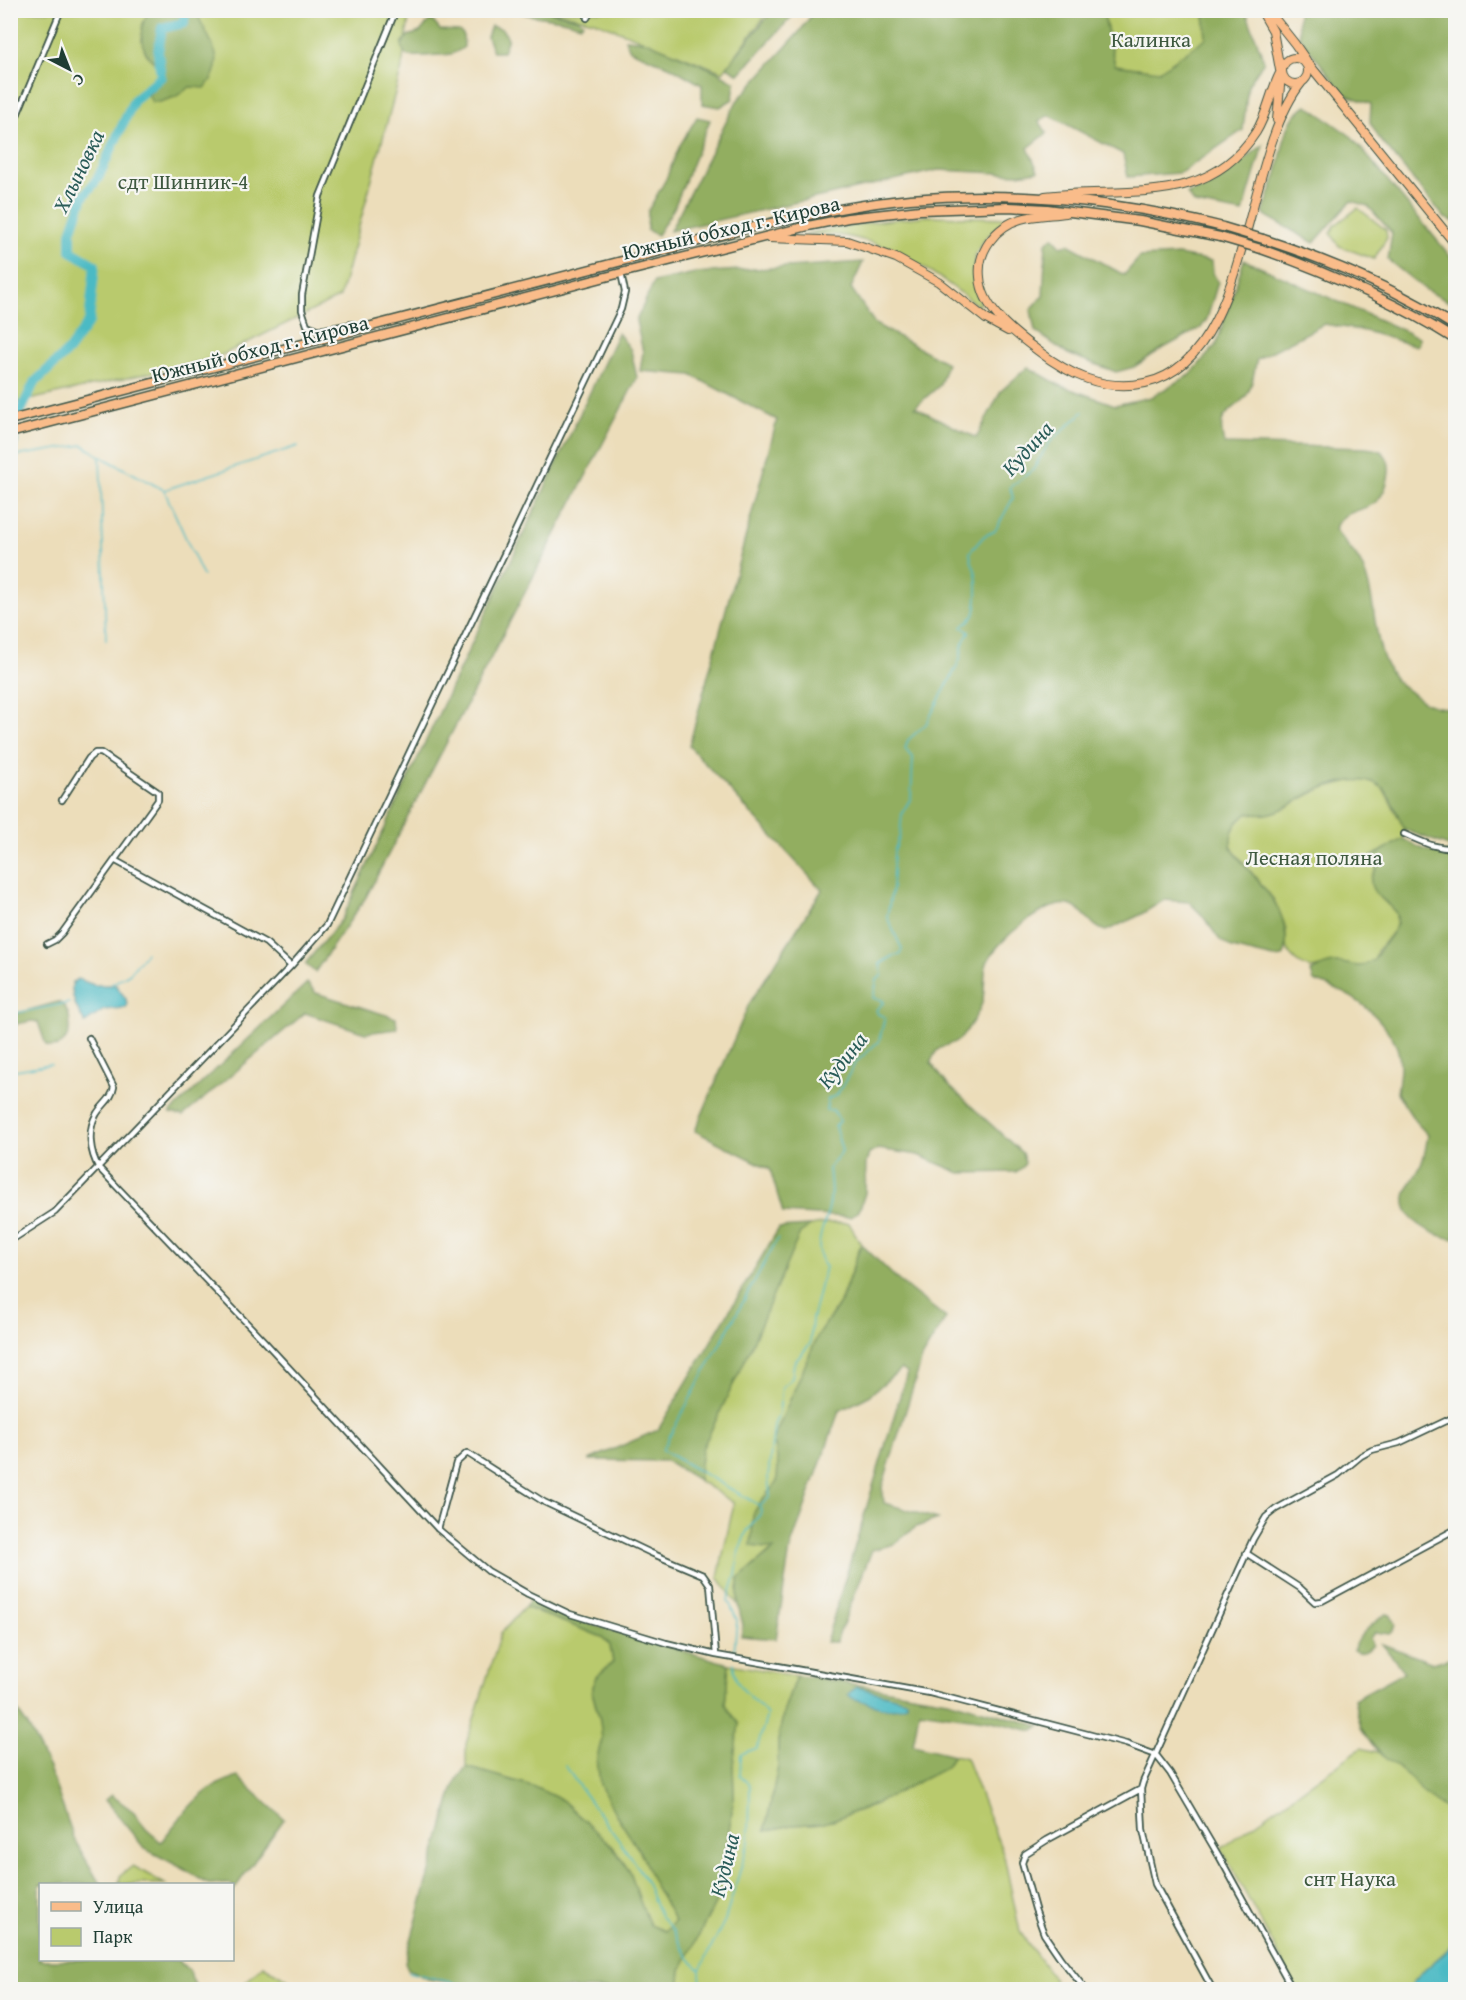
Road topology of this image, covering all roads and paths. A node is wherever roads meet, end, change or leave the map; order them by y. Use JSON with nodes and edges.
{"nodes":[{"id":1,"x":61,"y":10,"type":"edge"},
{"id":2,"x":396,"y":10,"type":"edge"},
{"id":3,"x":592,"y":10,"type":"edge"},
{"id":4,"x":1261,"y":10,"type":"edge"},
{"id":5,"x":1268,"y":10,"type":"edge"},
{"id":6,"x":587,"y":18,"type":"dead end"},
{"id":7,"x":1307,"y":62,"type":"junction"},
{"id":8,"x":1281,"y":73,"type":"junction"},
{"id":9,"x":1302,"y":82,"type":"junction"},
{"id":10,"x":1276,"y":127,"type":"junction"},
{"id":11,"x":10,"y":132,"type":"edge"},
{"id":12,"x":1038,"y":197,"type":"junction"},
{"id":13,"x":1070,"y":212,"type":"junction"},
{"id":14,"x":761,"y":238,"type":"junction"},
{"id":15,"x":1455,"y":245,"type":"edge"},
{"id":16,"x":621,"y":273,"type":"junction"},
{"id":17,"x":1455,"y":327,"type":"edge"},
{"id":18,"x":361,"y":329,"type":"junction"},
{"id":19,"x":1020,"y":337,"type":"junction"},
{"id":20,"x":1455,"y":340,"type":"edge"},
{"id":21,"x":10,"y":420,"type":"edge"},
{"id":22,"x":10,"y":433,"type":"edge"},
{"id":23,"x":62,"y":800,"type":"dead end"},
{"id":24,"x":1404,"y":834,"type":"dead end"},
{"id":25,"x":1455,"y":848,"type":"edge"},
{"id":26,"x":116,"y":861,"type":"junction"},
{"id":27,"x":47,"y":944,"type":"dead end"},
{"id":28,"x":291,"y":966,"type":"junction"},
{"id":29,"x":89,"y":1038,"type":"dead end"},
{"id":30,"x":99,"y":1168,"type":"junction"},
{"id":31,"x":10,"y":1241,"type":"edge"},
{"id":32,"x":1455,"y":1416,"type":"edge"},
{"id":33,"x":438,"y":1528,"type":"junction"},
{"id":34,"x":1455,"y":1529,"type":"edge"},
{"id":35,"x":1246,"y":1553,"type":"junction"},
{"id":36,"x":717,"y":1655,"type":"junction"},
{"id":37,"x":1156,"y":1755,"type":"junction"},
{"id":38,"x":1141,"y":1789,"type":"junction"},
{"id":39,"x":1086,"y":1989,"type":"edge"},
{"id":40,"x":1213,"y":1989,"type":"edge"},
{"id":41,"x":1293,"y":1989,"type":"edge"}],
"edges":[{"from":1,"to":11,"type":"street"},
{"from":2,"to":18,"type":"street"},
{"from":3,"to":6,"type":"street"},
{"from":4,"to":8,"type":"main road"},
{"from":5,"to":7,"type":"main road"},
{"from":7,"to":8,"type":"main road"},
{"from":7,"to":9,"type":"main road"},
{"from":7,"to":15,"type":"main road"},
{"from":8,"to":9,"type":"main road"},
{"from":8,"to":10,"type":"main road"},
{"from":8,"to":12,"type":"main road"},
{"from":9,"to":10,"type":"main road"},
{"from":10,"to":19,"type":"main road"},
{"from":12,"to":17,"type":"highway","name":"Южный обход г. Кирова","bridge":true},
{"from":12,"to":18,"type":"highway","name":"Южный обход г. Кирова"},
{"from":13,"to":14,"type":"highway","name":"Южный обход г. Кирова"},
{"from":13,"to":19,"type":"main road"},
{"from":13,"to":20,"type":"highway","name":"Южный обход г. Кирова","bridge":true},
{"from":14,"to":16,"type":"highway","name":"Южный обход г. Кирова"},
{"from":14,"to":19,"type":"main road"},
{"from":16,"to":22,"type":"highway","name":"Южный обход г. Кирова"},
{"from":16,"to":28,"type":"street"},
{"from":18,"to":21,"type":"highway","name":"Южный обход г. Кирова"},
{"from":23,"to":26,"type":"street"},
{"from":24,"to":25,"type":"street"},
{"from":26,"to":27,"type":"street"},
{"from":26,"to":28,"type":"street"},
{"from":28,"to":30,"type":"street"},
{"from":29,"to":30,"type":"street"},
{"from":30,"to":31,"type":"street"},
{"from":30,"to":33,"type":"street"},
{"from":32,"to":35,"type":"street"},
{"from":33,"to":36,"type":"street"},
{"from":33,"to":36,"type":"street"},
{"from":34,"to":35,"type":"street"},
{"from":35,"to":37,"type":"street"},
{"from":36,"to":37,"type":"street"},
{"from":37,"to":38,"type":"street"},
{"from":37,"to":41,"type":"street"},
{"from":38,"to":39,"type":"street"},
{"from":38,"to":40,"type":"street"}]}
